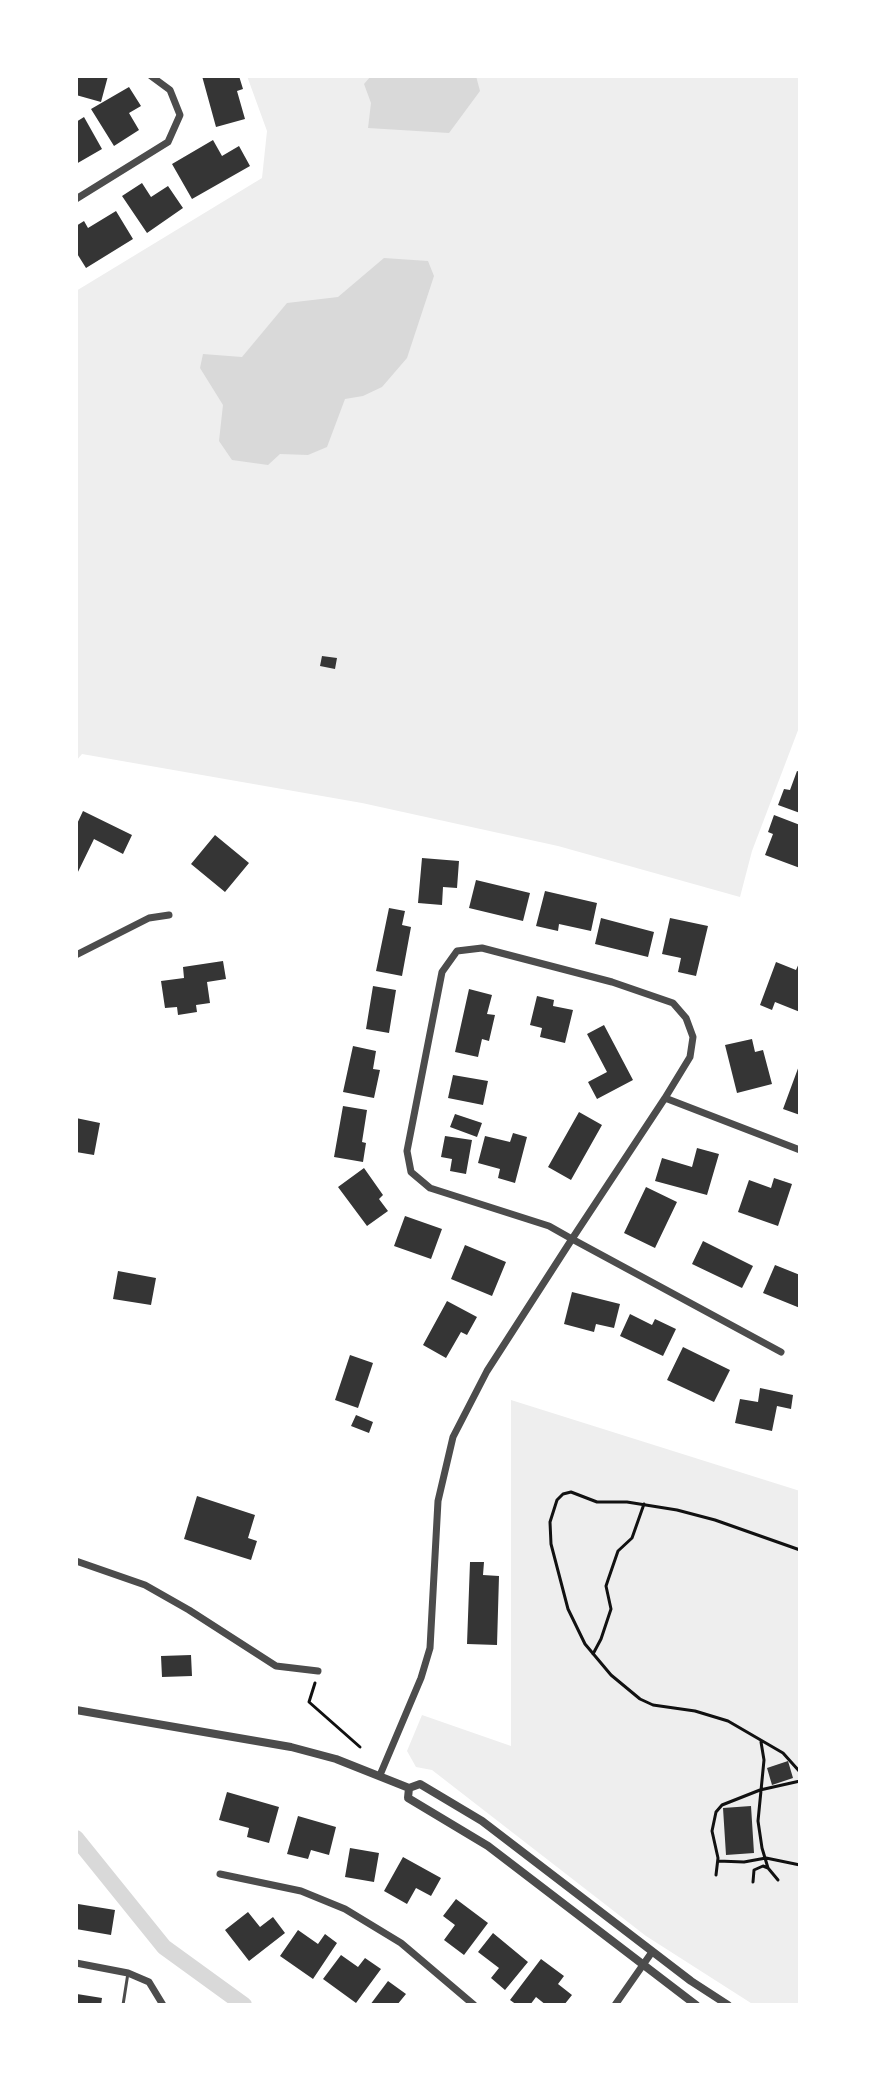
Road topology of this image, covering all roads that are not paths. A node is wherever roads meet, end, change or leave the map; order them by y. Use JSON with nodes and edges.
{"nodes":[{"id":1,"x":151,"y":76,"type":"edge"},
{"id":2,"x":76,"y":199,"type":"edge"},
{"id":3,"x":169,"y":915,"type":"dead end"},
{"id":4,"x":76,"y":955,"type":"edge"},
{"id":5,"x":665,"y":1098,"type":"junction"},
{"id":6,"x":800,"y":1150,"type":"edge"},
{"id":7,"x":572,"y":1239,"type":"junction"},
{"id":8,"x":781,"y":1352,"type":"dead end"},
{"id":9,"x":76,"y":1561,"type":"edge"},
{"id":10,"x":318,"y":1671,"type":"road end"},
{"id":11,"x":76,"y":1710,"type":"edge"},
{"id":12,"x":380,"y":1775,"type":"junction"},
{"id":13,"x":409,"y":1788,"type":"junction"},
{"id":14,"x":220,"y":1874,"type":"dead end"},
{"id":15,"x":652,"y":1952,"type":"junction"},
{"id":16,"x":76,"y":1963,"type":"edge"},
{"id":17,"x":642,"y":1966,"type":"junction"},
{"id":18,"x":128,"y":1973,"type":"junction"},
{"id":19,"x":123,"y":2005,"type":"edge"},
{"id":20,"x":163,"y":2005,"type":"edge"},
{"id":21,"x":474,"y":2005,"type":"edge"},
{"id":22,"x":615,"y":2005,"type":"edge"},
{"id":23,"x":696,"y":2005,"type":"edge"},
{"id":24,"x":728,"y":2005,"type":"edge"}],
"edges":[{"from":1,"to":2,"type":"street"},
{"from":3,"to":4,"type":"street"},
{"from":5,"to":6,"type":"street"},
{"from":5,"to":7,"type":"street"},
{"from":5,"to":7,"type":"street"},
{"from":7,"to":8,"type":"street"},
{"from":7,"to":12,"type":"street"},
{"from":9,"to":10,"type":"street"},
{"from":11,"to":12,"type":"street"},
{"from":12,"to":13,"type":"street"},
{"from":13,"to":15,"type":"street"},
{"from":13,"to":17,"type":"street"},
{"from":14,"to":21,"type":"street"},
{"from":15,"to":17,"type":"street"},
{"from":15,"to":24,"type":"street"},
{"from":16,"to":18,"type":"street"},
{"from":17,"to":22,"type":"street"},
{"from":17,"to":23,"type":"street"},
{"from":18,"to":19,"type":"lane"},
{"from":18,"to":20,"type":"street"}]}
